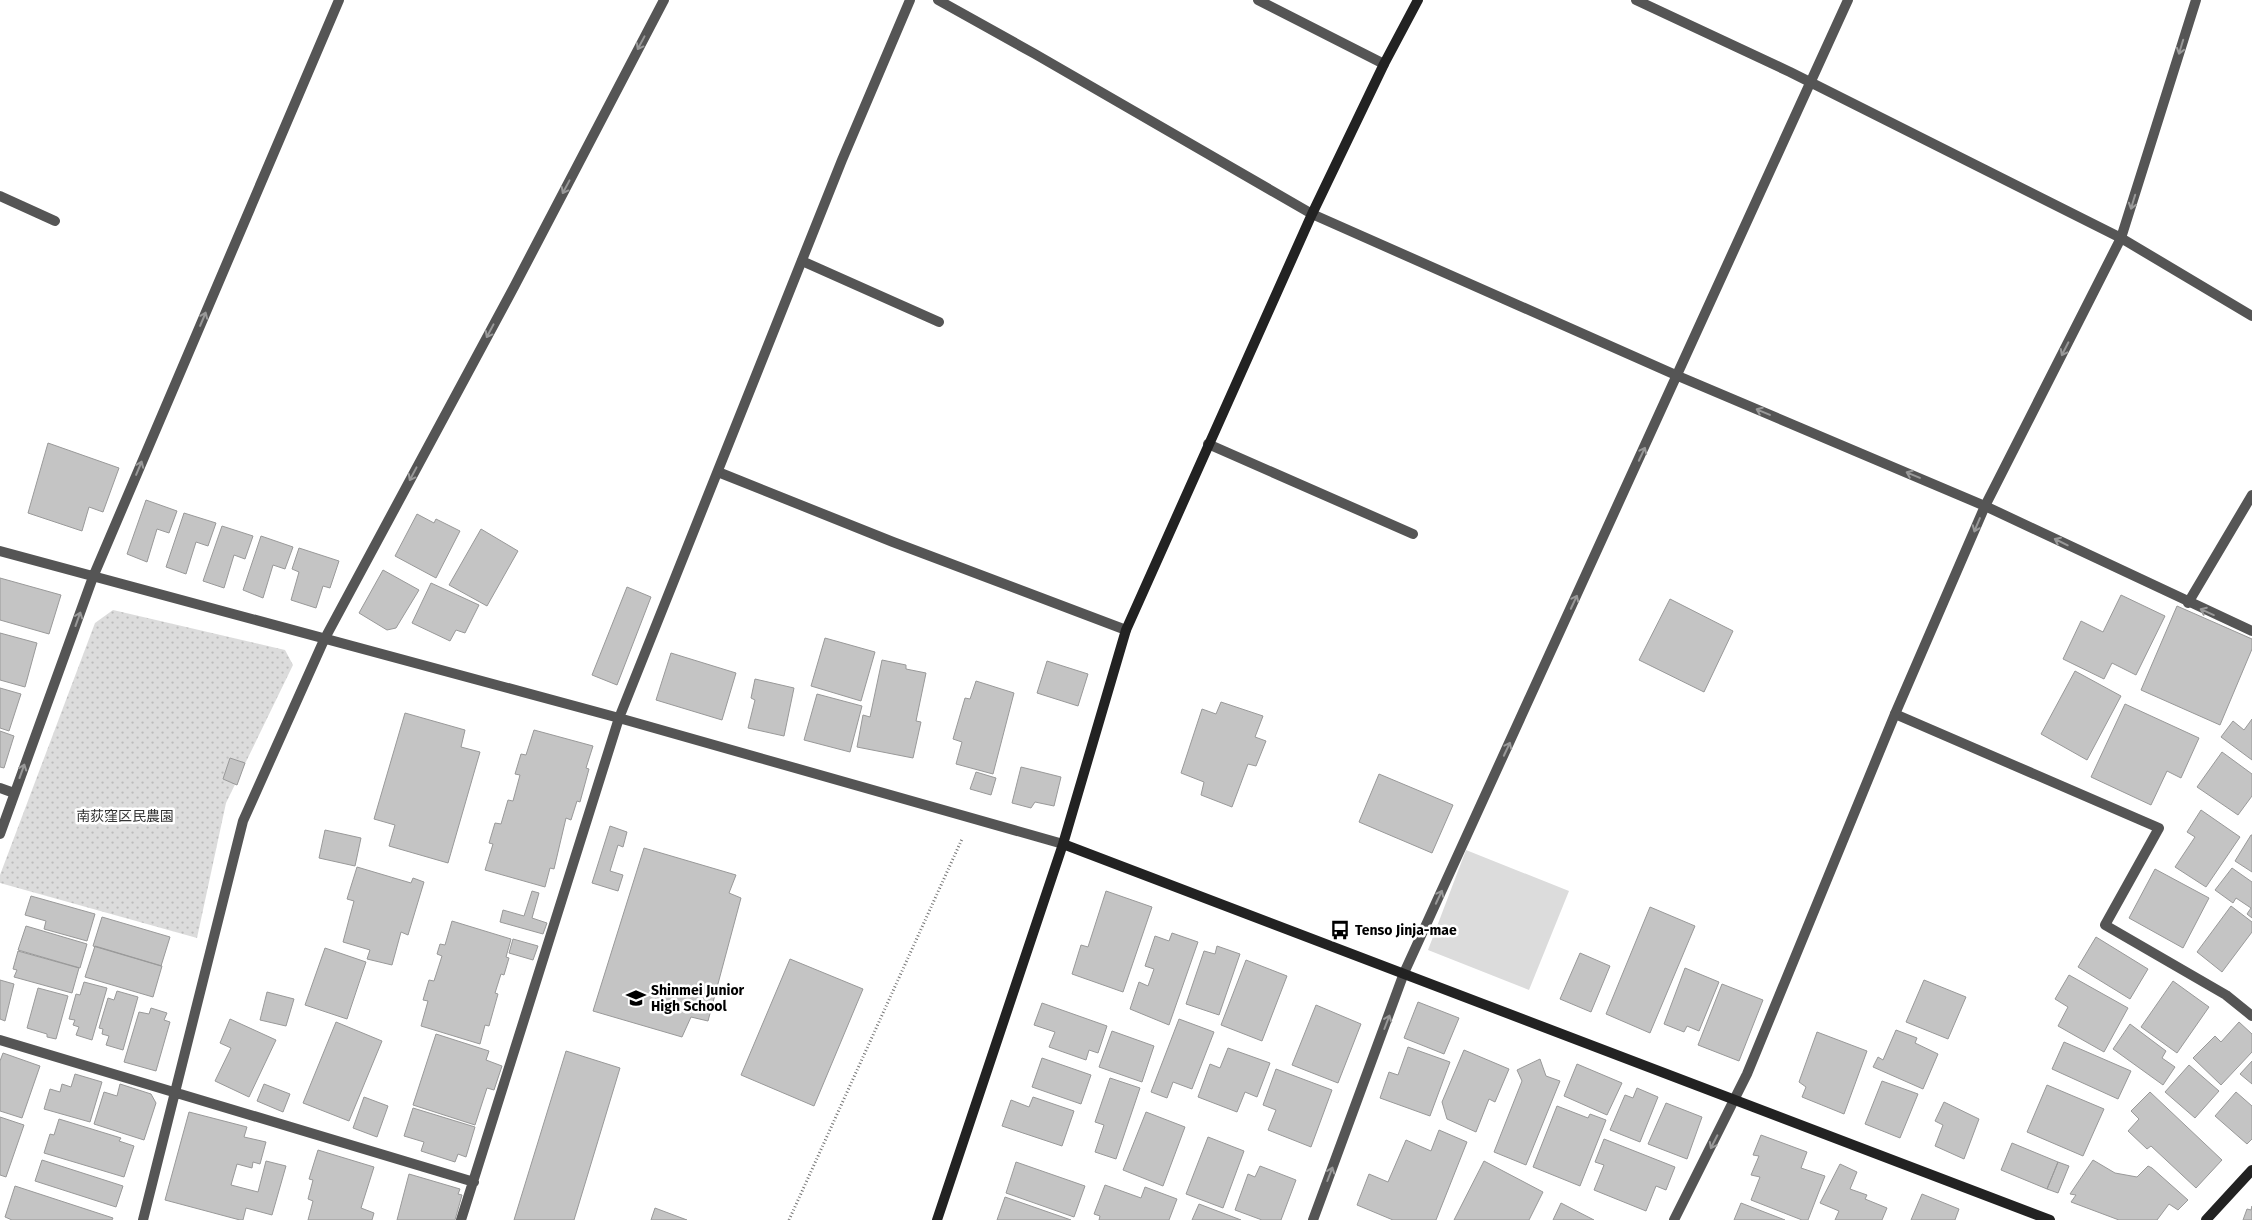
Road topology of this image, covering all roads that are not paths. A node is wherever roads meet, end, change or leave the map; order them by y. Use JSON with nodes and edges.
{"nodes":[{"id":1,"x":339,"y":0,"type":"edge"},
{"id":2,"x":664,"y":0,"type":"edge"},
{"id":3,"x":910,"y":0,"type":"edge"},
{"id":4,"x":938,"y":0,"type":"edge"},
{"id":5,"x":1258,"y":0,"type":"edge"},
{"id":6,"x":1418,"y":0,"type":"edge"},
{"id":7,"x":1636,"y":0,"type":"edge"},
{"id":8,"x":1848,"y":0,"type":"edge"},
{"id":9,"x":2196,"y":0,"type":"edge"},
{"id":10,"x":1384,"y":64,"type":"junction"},
{"id":11,"x":1810,"y":82,"type":"junction"},
{"id":12,"x":0,"y":196,"type":"edge"},
{"id":13,"x":1312,"y":214,"type":"junction"},
{"id":14,"x":55,"y":220,"type":"dead end"},
{"id":15,"x":2121,"y":238,"type":"junction"},
{"id":16,"x":802,"y":262,"type":"junction"},
{"id":17,"x":2252,"y":316,"type":"edge"},
{"id":18,"x":939,"y":322,"type":"dead end"},
{"id":19,"x":1678,"y":376,"type":"junction"},
{"id":20,"x":1208,"y":444,"type":"junction"},
{"id":21,"x":718,"y":472,"type":"junction"},
{"id":22,"x":2252,"y":495,"type":"edge"},
{"id":23,"x":1985,"y":506,"type":"junction"},
{"id":24,"x":1413,"y":534,"type":"dead end"},
{"id":25,"x":0,"y":551,"type":"edge"},
{"id":26,"x":93,"y":577,"type":"junction"},
{"id":27,"x":2188,"y":603,"type":"junction"},
{"id":28,"x":1126,"y":630,"type":"junction"},
{"id":29,"x":2252,"y":631,"type":"edge"},
{"id":30,"x":324,"y":640,"type":"junction"},
{"id":31,"x":1895,"y":714,"type":"junction"},
{"id":32,"x":619,"y":718,"type":"junction"},
{"id":33,"x":0,"y":788,"type":"edge"},
{"id":34,"x":14,"y":793,"type":"junction"},
{"id":35,"x":0,"y":834,"type":"edge"},
{"id":36,"x":1063,"y":844,"type":"junction"},
{"id":37,"x":1404,"y":973,"type":"junction"},
{"id":38,"x":2252,"y":1016,"type":"edge"},
{"id":39,"x":0,"y":1040,"type":"edge"},
{"id":40,"x":176,"y":1094,"type":"junction"},
{"id":41,"x":1736,"y":1099,"type":"junction"},
{"id":42,"x":2252,"y":1170,"type":"edge"},
{"id":43,"x":474,"y":1182,"type":"junction"},
{"id":44,"x":143,"y":1220,"type":"edge"},
{"id":45,"x":461,"y":1220,"type":"edge"},
{"id":46,"x":937,"y":1220,"type":"edge"},
{"id":47,"x":1313,"y":1220,"type":"edge"},
{"id":48,"x":1674,"y":1220,"type":"edge"},
{"id":49,"x":2050,"y":1220,"type":"edge"},
{"id":50,"x":2206,"y":1220,"type":"edge"}],
"edges":[{"from":26,"to":1,"type":"street","one_way":true},
{"from":2,"to":30,"type":"street","one_way":true},
{"from":3,"to":16,"type":"street"},
{"from":4,"to":13,"type":"street"},
{"from":5,"to":10,"type":"street"},
{"from":6,"to":10,"type":"street"},
{"from":7,"to":11,"type":"street"},
{"from":8,"to":11,"type":"street"},
{"from":9,"to":15,"type":"street","one_way":true},
{"from":10,"to":13,"type":"street"},
{"from":11,"to":15,"type":"street"},
{"from":11,"to":19,"type":"street"},
{"from":12,"to":14,"type":"street"},
{"from":13,"to":19,"type":"street"},
{"from":13,"to":20,"type":"street"},
{"from":15,"to":17,"type":"street"},
{"from":15,"to":23,"type":"street","one_way":true},
{"from":16,"to":18,"type":"street"},
{"from":16,"to":21,"type":"street"},
{"from":23,"to":19,"type":"street","one_way":true},
{"from":37,"to":19,"type":"street","one_way":true},
{"from":20,"to":24,"type":"street"},
{"from":20,"to":28,"type":"street"},
{"from":21,"to":28,"type":"street"},
{"from":21,"to":32,"type":"street"},
{"from":22,"to":27,"type":"street"},
{"from":27,"to":23,"type":"street","one_way":true},
{"from":23,"to":31,"type":"street","one_way":true},
{"from":25,"to":26,"type":"street"},
{"from":26,"to":30,"type":"street"},
{"from":34,"to":26,"type":"street","one_way":true},
{"from":29,"to":27,"type":"street","one_way":true},
{"from":28,"to":36,"type":"street"},
{"from":30,"to":32,"type":"street"},
{"from":30,"to":40,"type":"street"},
{"from":31,"to":38,"type":"street"},
{"from":31,"to":41,"type":"street"},
{"from":32,"to":36,"type":"street"},
{"from":32,"to":43,"type":"street"},
{"from":33,"to":34,"type":"street"},
{"from":34,"to":35,"type":"street"},
{"from":36,"to":37,"type":"street"},
{"from":36,"to":46,"type":"street"},
{"from":37,"to":41,"type":"street"},
{"from":47,"to":37,"type":"street","one_way":true},
{"from":39,"to":40,"type":"street"},
{"from":40,"to":43,"type":"street"},
{"from":40,"to":44,"type":"street"},
{"from":41,"to":48,"type":"street","one_way":true},
{"from":41,"to":49,"type":"street"},
{"from":42,"to":50,"type":"street"},
{"from":43,"to":45,"type":"street"}]}
